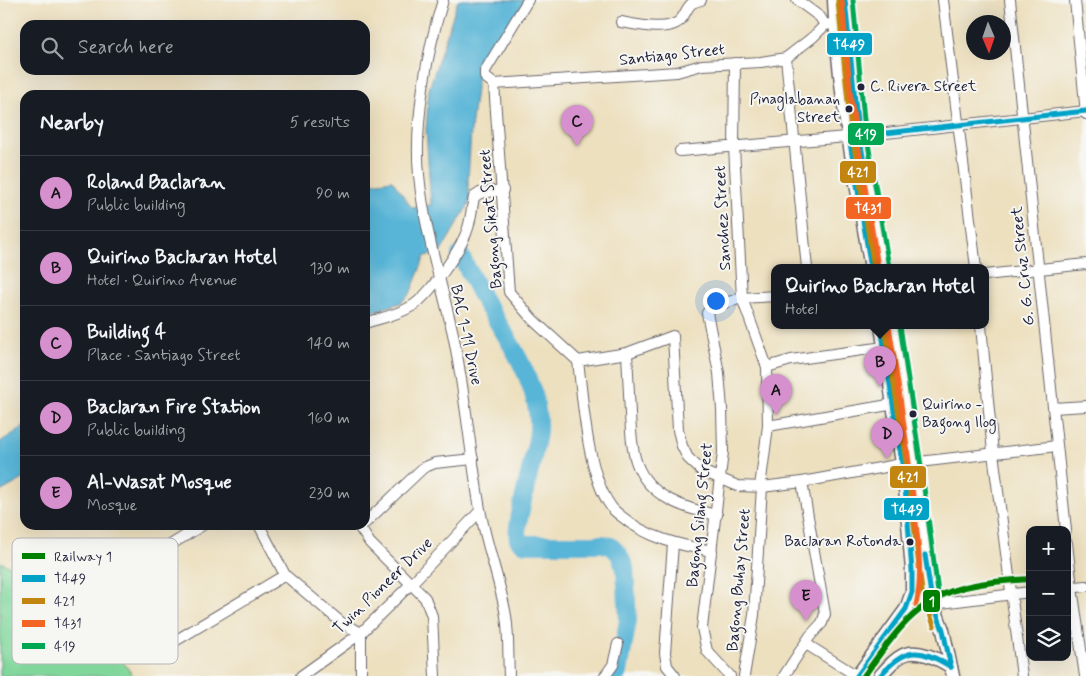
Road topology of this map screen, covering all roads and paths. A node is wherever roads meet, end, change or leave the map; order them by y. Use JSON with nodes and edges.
{"nodes":[{"id":1,"x":443,"y":0,"type":"edge"},
{"id":2,"x":528,"y":0,"type":"edge"},
{"id":3,"x":702,"y":0,"type":"edge"},
{"id":4,"x":797,"y":0,"type":"edge"},
{"id":5,"x":834,"y":0,"type":"edge"},
{"id":6,"x":845,"y":0,"type":"edge"},
{"id":7,"x":943,"y":0,"type":"edge"},
{"id":8,"x":1010,"y":0,"type":"edge"},
{"id":9,"x":1075,"y":0,"type":"edge"},
{"id":10,"x":621,"y":22,"type":"dead end"},
{"id":11,"x":835,"y":23,"type":"junction"},
{"id":12,"x":786,"y":58,"type":"junction"},
{"id":13,"x":735,"y":63,"type":"junction"},
{"id":14,"x":492,"y":83,"type":"junction"},
{"id":15,"x":1086,"y":112,"type":"edge"},
{"id":16,"x":1022,"y":118,"type":"junction"},
{"id":17,"x":959,"y":125,"type":"junction"},
{"id":18,"x":854,"y":136,"type":"junction"},
{"id":19,"x":795,"y":142,"type":"junction"},
{"id":20,"x":734,"y":147,"type":"junction"},
{"id":21,"x":680,"y":151,"type":"dead end"},
{"id":22,"x":503,"y":190,"type":"junction"},
{"id":23,"x":807,"y":264,"type":"edge"},
{"id":24,"x":870,"y":264,"type":"edge"},
{"id":25,"x":881,"y":264,"type":"edge"},
{"id":26,"x":976,"y":264,"type":"edge"},
{"id":27,"x":1086,"y":264,"type":"edge"},
{"id":28,"x":1039,"y":270,"type":"junction"},
{"id":29,"x":989,"y":275,"type":"edge"},
{"id":30,"x":438,"y":279,"type":"junction"},
{"id":31,"x":771,"y":296,"type":"edge"},
{"id":32,"x":742,"y":298,"type":"junction"},
{"id":33,"x":370,"y":322,"type":"edge"},
{"id":34,"x":882,"y":329,"type":"edge"},
{"id":35,"x":892,"y":329,"type":"edge"},
{"id":36,"x":981,"y":329,"type":"edge"},
{"id":37,"x":889,"y":346,"type":"junction"},
{"id":38,"x":628,"y":353,"type":"junction"},
{"id":39,"x":578,"y":361,"type":"junction"},
{"id":40,"x":767,"y":367,"type":"junction"},
{"id":41,"x":899,"y":403,"type":"junction"},
{"id":42,"x":1086,"y":406,"type":"edge"},
{"id":43,"x":1053,"y":408,"type":"junction"},
{"id":44,"x":768,"y":426,"type":"junction"},
{"id":45,"x":1058,"y":446,"type":"junction"},
{"id":46,"x":993,"y":453,"type":"junction"},
{"id":47,"x":473,"y":459,"type":"junction"},
{"id":48,"x":908,"y":463,"type":"junction"},
{"id":49,"x":721,"y":480,"type":"junction"},
{"id":50,"x":802,"y":482,"type":"junction"},
{"id":51,"x":761,"y":487,"type":"junction"},
{"id":52,"x":480,"y":511,"type":"junction"},
{"id":53,"x":717,"y":515,"type":"junction"},
{"id":54,"x":370,"y":517,"type":"edge"},
{"id":55,"x":1066,"y":526,"type":"edge"},
{"id":56,"x":195,"y":530,"type":"edge"},
{"id":57,"x":262,"y":530,"type":"edge"},
{"id":58,"x":364,"y":530,"type":"edge"},
{"id":59,"x":178,"y":540,"type":"edge"},
{"id":60,"x":673,"y":544,"type":"junction"},
{"id":61,"x":712,"y":551,"type":"junction"},
{"id":62,"x":285,"y":575,"type":"junction"},
{"id":63,"x":412,"y":583,"type":"junction"},
{"id":64,"x":1086,"y":586,"type":"edge"},
{"id":65,"x":1071,"y":588,"type":"edge"},
{"id":66,"x":1026,"y":592,"type":"edge"},
{"id":67,"x":1071,"y":593,"type":"edge"},
{"id":68,"x":1013,"y":594,"type":"junction"},
{"id":69,"x":910,"y":598,"type":"junction"},
{"id":70,"x":931,"y":598,"type":"junction"},
{"id":71,"x":361,"y":633,"type":"junction"},
{"id":72,"x":178,"y":638,"type":"edge"},
{"id":73,"x":618,"y":644,"type":"dead end"},
{"id":74,"x":806,"y":644,"type":"junction"},
{"id":75,"x":1084,"y":656,"type":"edge"},
{"id":76,"x":952,"y":671,"type":"edge"},
{"id":77,"x":300,"y":676,"type":"edge"},
{"id":78,"x":361,"y":676,"type":"edge"},
{"id":79,"x":435,"y":676,"type":"edge"},
{"id":80,"x":509,"y":676,"type":"edge"},
{"id":81,"x":605,"y":676,"type":"edge"},
{"id":82,"x":675,"y":676,"type":"edge"},
{"id":83,"x":730,"y":676,"type":"edge"},
{"id":84,"x":744,"y":676,"type":"edge"},
{"id":85,"x":784,"y":676,"type":"edge"},
{"id":86,"x":857,"y":676,"type":"edge"},
{"id":87,"x":880,"y":676,"type":"edge"},
{"id":88,"x":1022,"y":676,"type":"edge"},
{"id":89,"x":1085,"y":676,"type":"edge"}],
"edges":[{"from":1,"to":30,"type":"street","name":"BAC 1-11 Drive"},
{"from":2,"to":14,"type":"street","name":"Bagong Sikat Street"},
{"from":3,"to":10,"type":"street"},
{"from":4,"to":11,"type":"street"},
{"from":5,"to":11,"type":"main road"},
{"from":6,"to":11,"type":"main road"},
{"from":7,"to":17,"type":"street"},
{"from":8,"to":16,"type":"street","name":"G. G. Cruz Street"},
{"from":9,"to":15,"type":"street"},
{"from":11,"to":12,"type":"street","name":"Santiago Street"},
{"from":11,"to":18,"type":"main road"},
{"from":12,"to":13,"type":"street","name":"Santiago Street"},
{"from":12,"to":19,"type":"street"},
{"from":13,"to":14,"type":"street","name":"Santiago Street"},
{"from":13,"to":20,"type":"street","name":"Sanchez Street"},
{"from":14,"to":22,"type":"street","name":"Bagong Sikat Street"},
{"from":15,"to":16,"type":"street"},
{"from":16,"to":17,"type":"street"},
{"from":16,"to":28,"type":"street","name":"G. G. Cruz Street"},
{"from":17,"to":18,"type":"street"},
{"from":17,"to":26,"type":"street"},
{"from":18,"to":19,"type":"street"},
{"from":18,"to":24,"type":"main road"},
{"from":18,"to":25,"type":"main road"},
{"from":19,"to":20,"type":"street"},
{"from":19,"to":23,"type":"street"},
{"from":20,"to":21,"type":"street"},
{"from":20,"to":32,"type":"street","name":"Sanchez Street"},
{"from":22,"to":30,"type":"street"},
{"from":22,"to":39,"type":"street","name":"Bagong Sikat Street"},
{"from":27,"to":28,"type":"street"},
{"from":28,"to":29,"type":"street"},
{"from":28,"to":43,"type":"street","name":"G. G. Cruz Street"},
{"from":30,"to":33,"type":"street"},
{"from":30,"to":47,"type":"street","name":"BAC 1-11 Drive"},
{"from":31,"to":32,"type":"street"},
{"from":32,"to":40,"type":"street","name":"Sanchez Street"},
{"from":32,"to":49,"type":"street","name":"Bagong Silang Street"},
{"from":34,"to":37,"type":"main road"},
{"from":35,"to":37,"type":"main road"},
{"from":36,"to":46,"type":"street"},
{"from":37,"to":40,"type":"street"},
{"from":37,"to":41,"type":"main road"},
{"from":38,"to":39,"type":"street"},
{"from":38,"to":49,"type":"street"},
{"from":38,"to":53,"type":"street"},
{"from":39,"to":60,"type":"street"},
{"from":40,"to":44,"type":"street","name":"Sanchez Street"},
{"from":41,"to":44,"type":"street"},
{"from":41,"to":48,"type":"main road"},
{"from":42,"to":43,"type":"street"},
{"from":43,"to":45,"type":"street","name":"G. G. Cruz Street"},
{"from":44,"to":51,"type":"street","name":"Sanchez Street"},
{"from":45,"to":46,"type":"street"},
{"from":45,"to":55,"type":"street","name":"G. G. Cruz Street"},
{"from":46,"to":48,"type":"street"},
{"from":46,"to":68,"type":"street"},
{"from":47,"to":52,"type":"street","name":"BAC 1-11 Drive"},
{"from":47,"to":54,"type":"street"},
{"from":48,"to":50,"type":"street"},
{"from":48,"to":69,"type":"main road"},
{"from":48,"to":70,"type":"main road"},
{"from":49,"to":51,"type":"street"},
{"from":49,"to":53,"type":"street","name":"Bagong Silang Street"},
{"from":50,"to":51,"type":"street"},
{"from":50,"to":74,"type":"street"},
{"from":51,"to":84,"type":"street","name":"Bagong Buhay Street"},
{"from":52,"to":63,"type":"street","name":"Twin Pioneer Drive"},
{"from":52,"to":80,"type":"street","name":"BAC 1-11 Drive"},
{"from":53,"to":61,"type":"street","name":"Bagong Silang Street"},
{"from":56,"to":59,"type":"street"},
{"from":57,"to":62,"type":"street"},
{"from":58,"to":63,"type":"street"},
{"from":60,"to":61,"type":"street"},
{"from":60,"to":82,"type":"street"},
{"from":61,"to":83,"type":"street","name":"Bagong Silang Street"},
{"from":62,"to":71,"type":"street"},
{"from":62,"to":72,"type":"street"},
{"from":63,"to":71,"type":"street","name":"Twin Pioneer Drive"},
{"from":63,"to":79,"type":"street"},
{"from":64,"to":65,"type":"street"},
{"from":66,"to":68,"type":"street"},
{"from":67,"to":75,"type":"street"},
{"from":68,"to":70,"type":"street"},
{"from":68,"to":88,"type":"street"},
{"from":69,"to":70,"type":"main road"},
{"from":69,"to":86,"type":"main road"},
{"from":70,"to":76,"type":"main road"},
{"from":71,"to":77,"type":"street","name":"Twin Pioneer Drive"},
{"from":71,"to":78,"type":"street"},
{"from":73,"to":81,"type":"street"},
{"from":74,"to":85,"type":"street"},
{"from":74,"to":86,"type":"street"},
{"from":75,"to":89,"type":"street"},
{"from":76,"to":87,"type":"main road"}]}
